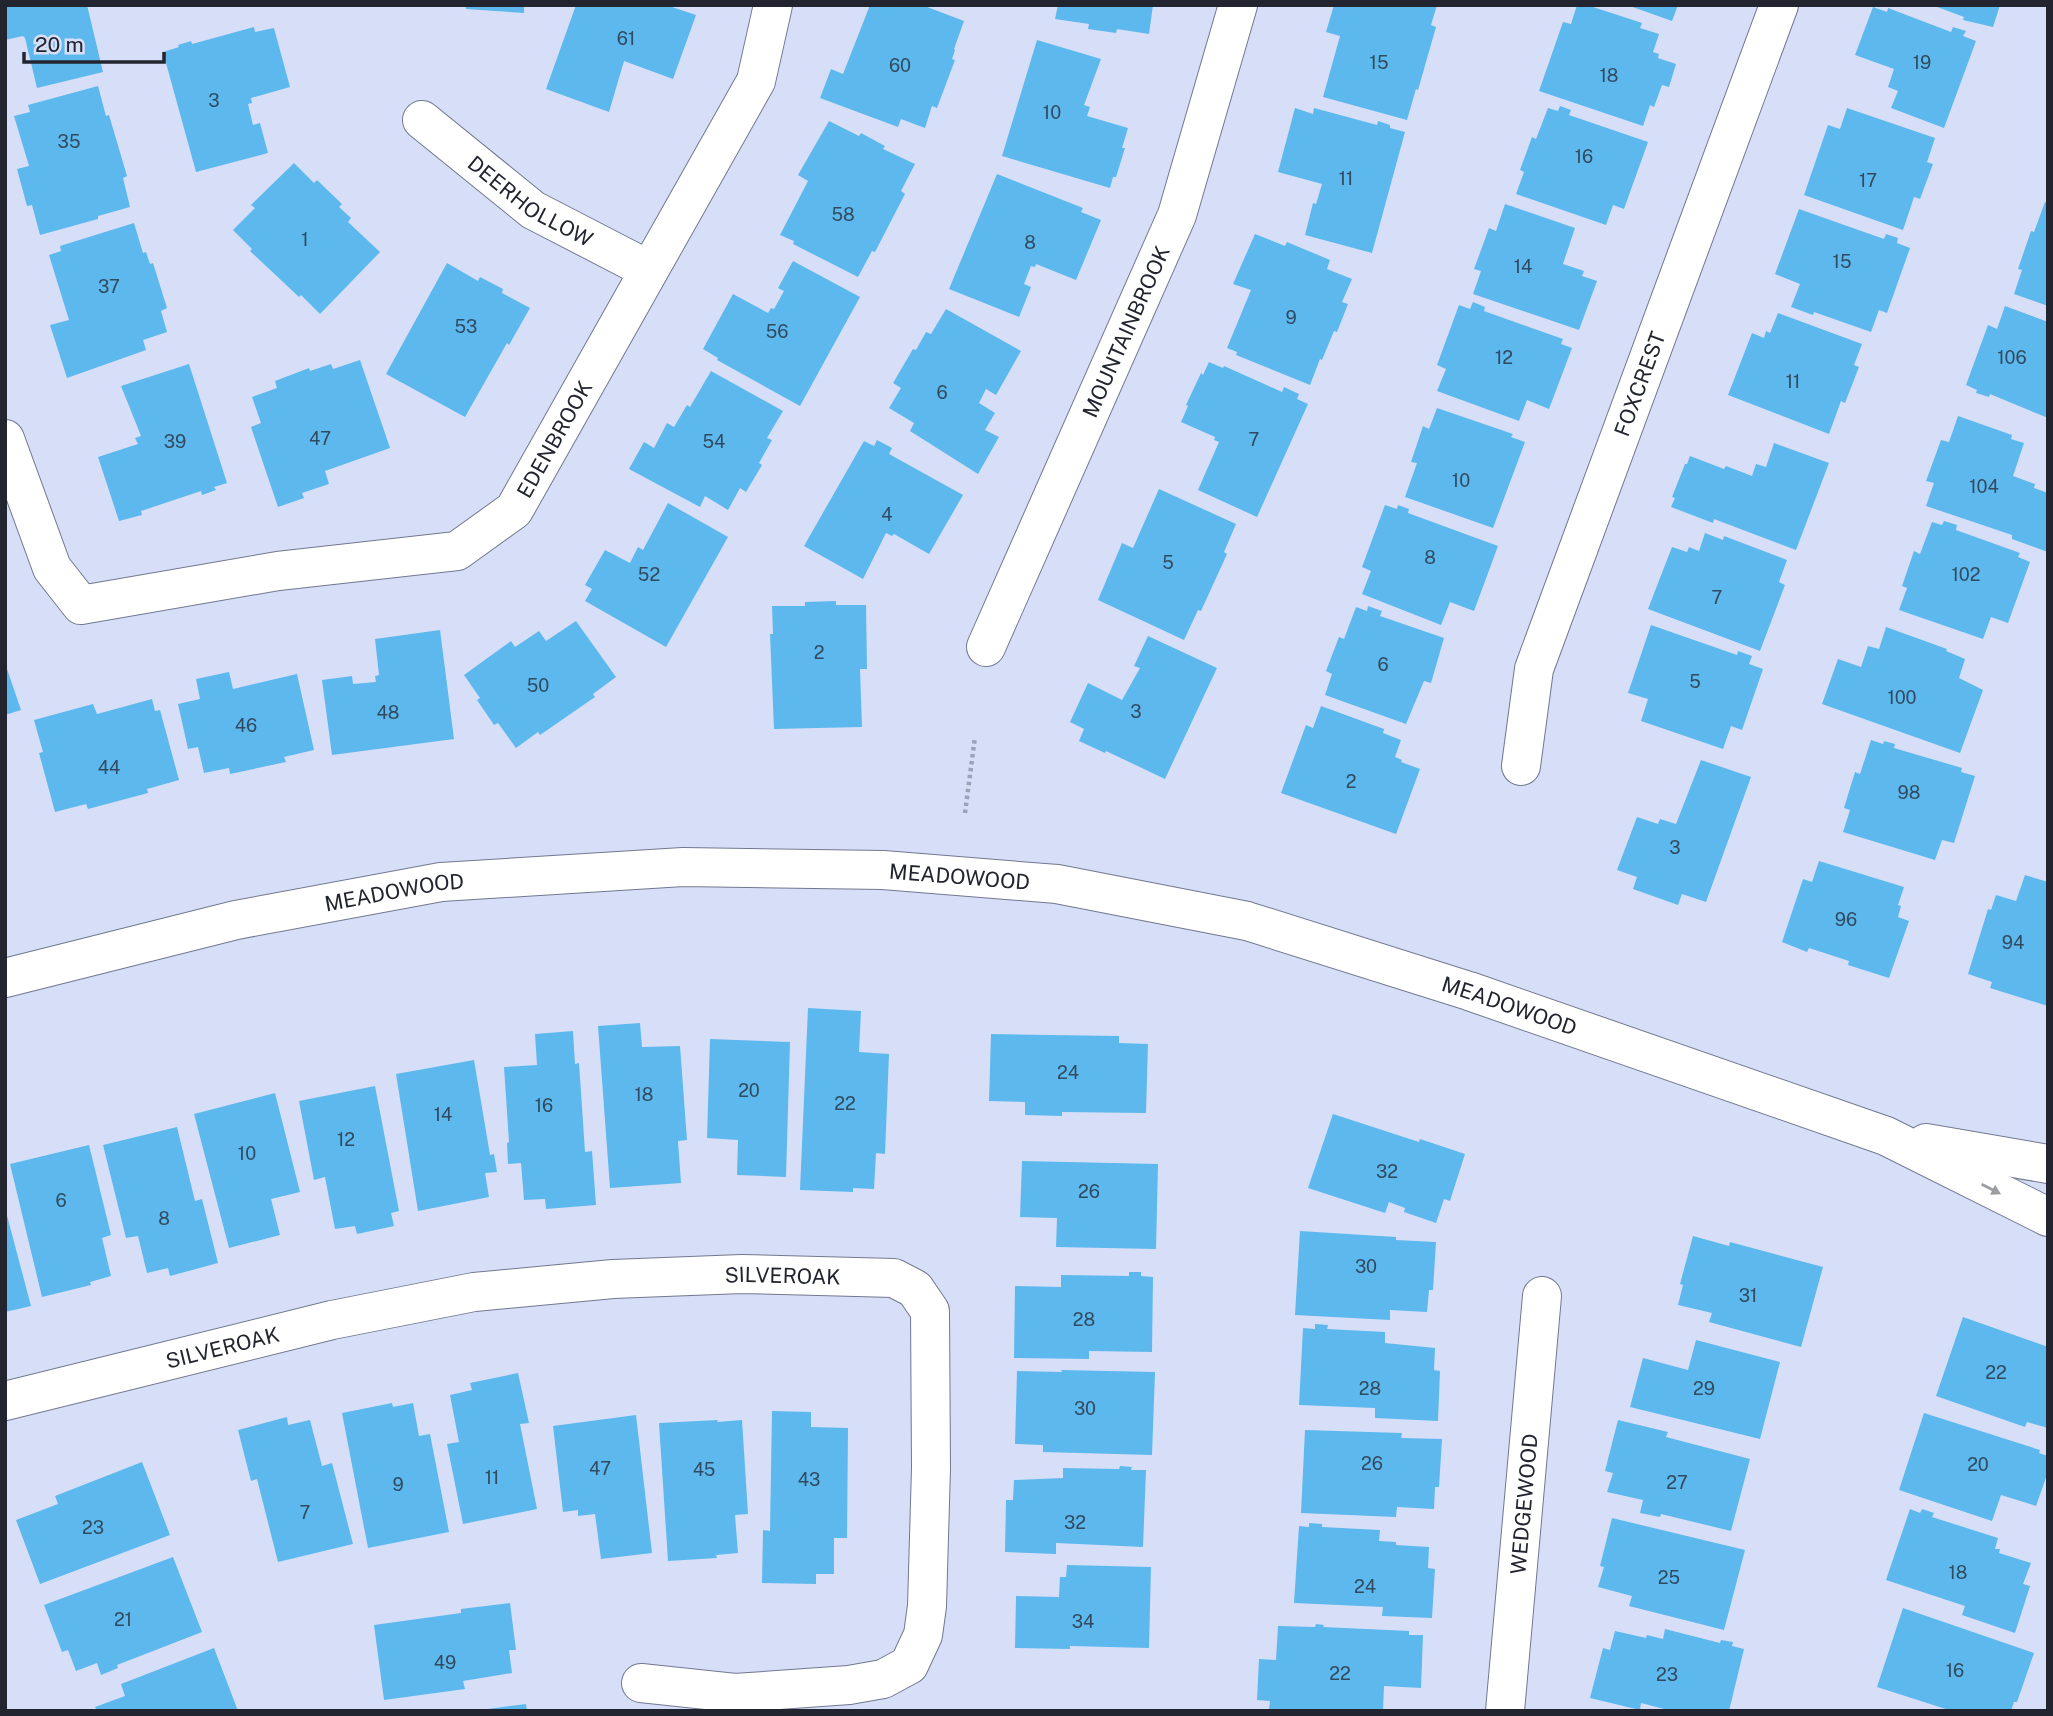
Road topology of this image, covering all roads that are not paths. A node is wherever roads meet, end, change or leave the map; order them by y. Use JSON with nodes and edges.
{"nodes":[{"id":1,"x":773,"y":5,"type":"edge"},
{"id":2,"x":1238,"y":5,"type":"edge"},
{"id":3,"x":1779,"y":5,"type":"edge"},
{"id":4,"x":422,"y":120,"type":"dead end"},
{"id":5,"x":649,"y":270,"type":"junction"},
{"id":6,"x":5,"y":439,"type":"edge"},
{"id":7,"x":986,"y":648,"type":"dead end"},
{"id":8,"x":1521,"y":766,"type":"dead end"},
{"id":9,"x":5,"y":978,"type":"edge"},
{"id":10,"x":1886,"y":1136,"type":"junction"},
{"id":11,"x":2048,"y":1164,"type":"edge"},
{"id":12,"x":2048,"y":1217,"type":"edge"},
{"id":13,"x":1542,"y":1296,"type":"dead end"},
{"id":14,"x":5,"y":1401,"type":"edge"},
{"id":15,"x":641,"y":1683,"type":"dead end"},
{"id":16,"x":1505,"y":1711,"type":"edge"}],
"edges":[{"from":1,"to":5,"type":"street","name":"EDENBROOK"},
{"from":2,"to":7,"type":"street","name":"MOUNTAINBROOK"},
{"from":3,"to":8,"type":"street","name":"FOXCREST"},
{"from":4,"to":5,"type":"street","name":"DEERHOLLOW"},
{"from":5,"to":6,"type":"street","name":"EDENBROOK"},
{"from":9,"to":10,"type":"street","name":"MEADOWOOD"},
{"from":10,"to":11,"type":"street","name":"MEADOWOOD"},
{"from":10,"to":12,"type":"street","name":"MEADOWOOD","one_way":true},
{"from":13,"to":16,"type":"street","name":"WEDGEWOOD"},
{"from":14,"to":15,"type":"street","name":"SILVEROAK"}]}
